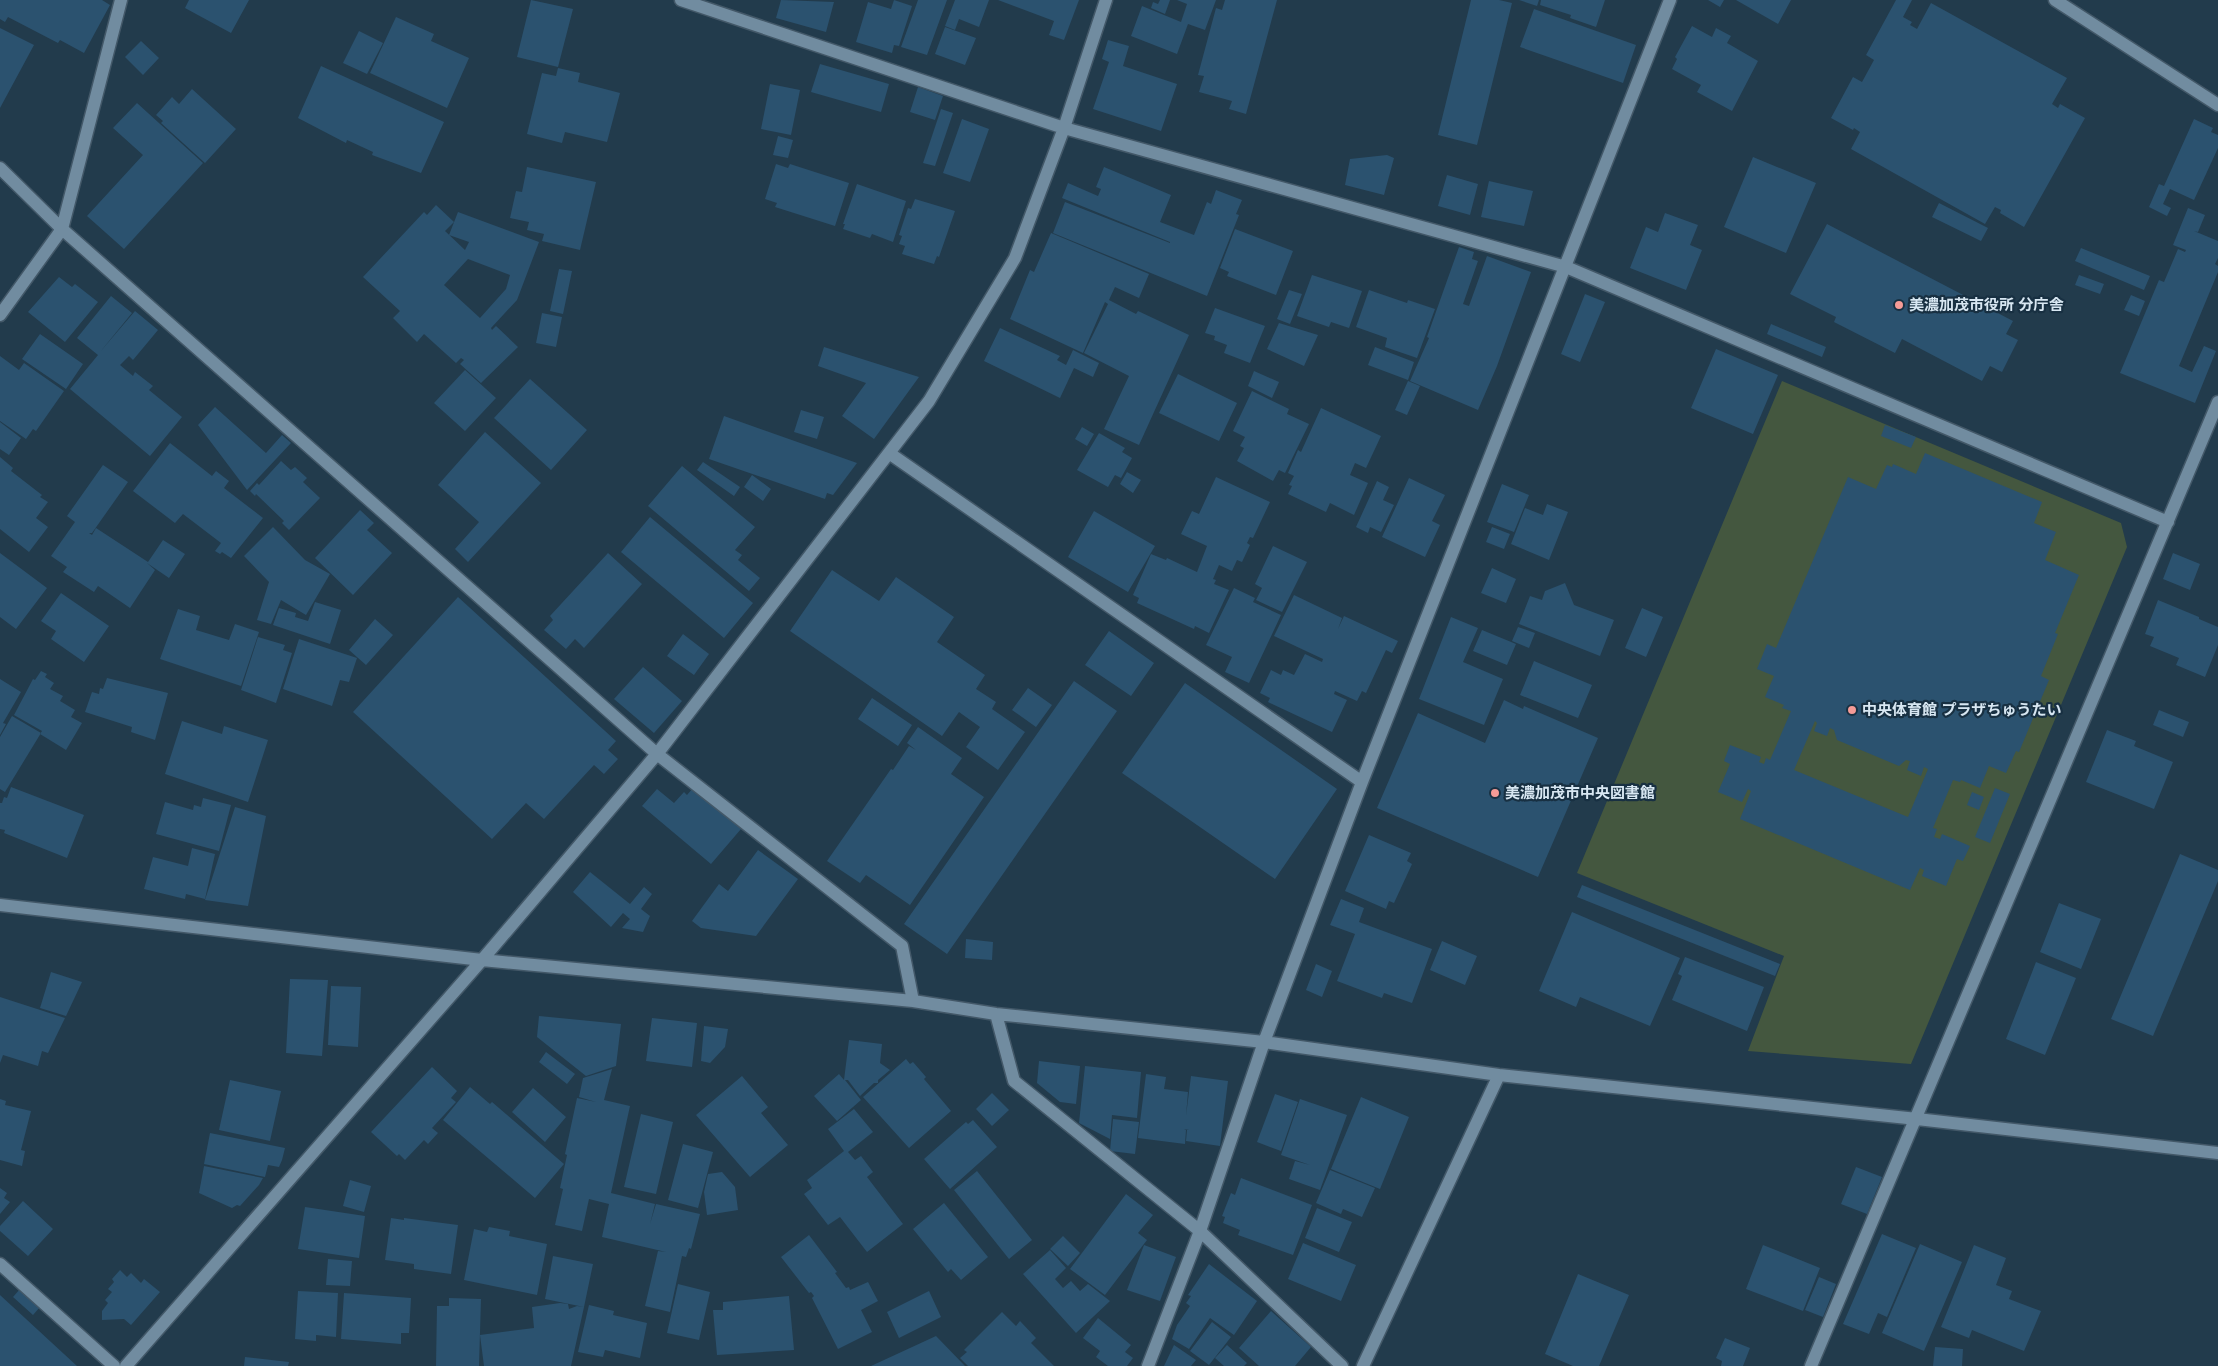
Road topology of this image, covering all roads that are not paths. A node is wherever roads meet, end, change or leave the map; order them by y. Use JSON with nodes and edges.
{"nodes":[{"id":1,"x":121,"y":0,"type":"edge"},
{"id":2,"x":681,"y":0,"type":"edge"},
{"id":3,"x":1106,"y":0,"type":"edge"},
{"id":4,"x":1670,"y":0,"type":"edge"},
{"id":5,"x":2055,"y":0,"type":"edge"},
{"id":6,"x":2218,"y":104,"type":"edge"},
{"id":7,"x":1064,"y":128,"type":"junction"},
{"id":8,"x":0,"y":168,"type":"edge"},
{"id":9,"x":62,"y":230,"type":"junction"},
{"id":10,"x":1566,"y":267,"type":"junction"},
{"id":11,"x":0,"y":315,"type":"edge"},
{"id":12,"x":2218,"y":402,"type":"edge"},
{"id":13,"x":889,"y":453,"type":"junction"},
{"id":14,"x":2168,"y":522,"type":"junction"},
{"id":15,"x":657,"y":754,"type":"junction"},
{"id":16,"x":1362,"y":782,"type":"junction"},
{"id":17,"x":0,"y":905,"type":"edge"},
{"id":18,"x":482,"y":960,"type":"junction"},
{"id":19,"x":913,"y":1001,"type":"junction"},
{"id":20,"x":996,"y":1014,"type":"junction"},
{"id":21,"x":1264,"y":1042,"type":"junction"},
{"id":22,"x":1499,"y":1075,"type":"junction"},
{"id":23,"x":1917,"y":1118,"type":"junction"},
{"id":24,"x":2218,"y":1153,"type":"edge"},
{"id":25,"x":1200,"y":1231,"type":"junction"},
{"id":26,"x":0,"y":1264,"type":"edge"},
{"id":27,"x":114,"y":1366,"type":"edge"},
{"id":28,"x":126,"y":1366,"type":"edge"},
{"id":29,"x":1148,"y":1366,"type":"edge"},
{"id":30,"x":1342,"y":1366,"type":"edge"},
{"id":31,"x":1364,"y":1366,"type":"edge"},
{"id":32,"x":1811,"y":1366,"type":"edge"}],
"edges":[{"from":1,"to":9,"type":"street"},
{"from":2,"to":7,"type":"street"},
{"from":3,"to":7,"type":"street"},
{"from":4,"to":10,"type":"street"},
{"from":5,"to":6,"type":"street"},
{"from":7,"to":10,"type":"street"},
{"from":7,"to":13,"type":"street"},
{"from":8,"to":9,"type":"street"},
{"from":9,"to":11,"type":"street"},
{"from":9,"to":15,"type":"street"},
{"from":10,"to":14,"type":"street"},
{"from":10,"to":16,"type":"street"},
{"from":12,"to":14,"type":"street"},
{"from":13,"to":15,"type":"street"},
{"from":13,"to":16,"type":"street"},
{"from":14,"to":23,"type":"street"},
{"from":15,"to":18,"type":"street"},
{"from":15,"to":19,"type":"street"},
{"from":16,"to":21,"type":"street"},
{"from":17,"to":18,"type":"street"},
{"from":18,"to":19,"type":"street"},
{"from":18,"to":28,"type":"street"},
{"from":19,"to":20,"type":"street"},
{"from":20,"to":21,"type":"street"},
{"from":20,"to":25,"type":"street"},
{"from":21,"to":22,"type":"street"},
{"from":21,"to":25,"type":"street"},
{"from":22,"to":23,"type":"street"},
{"from":22,"to":31,"type":"street"},
{"from":23,"to":24,"type":"street"},
{"from":23,"to":32,"type":"street"},
{"from":25,"to":29,"type":"street"},
{"from":25,"to":30,"type":"street"},
{"from":26,"to":27,"type":"street"}]}
